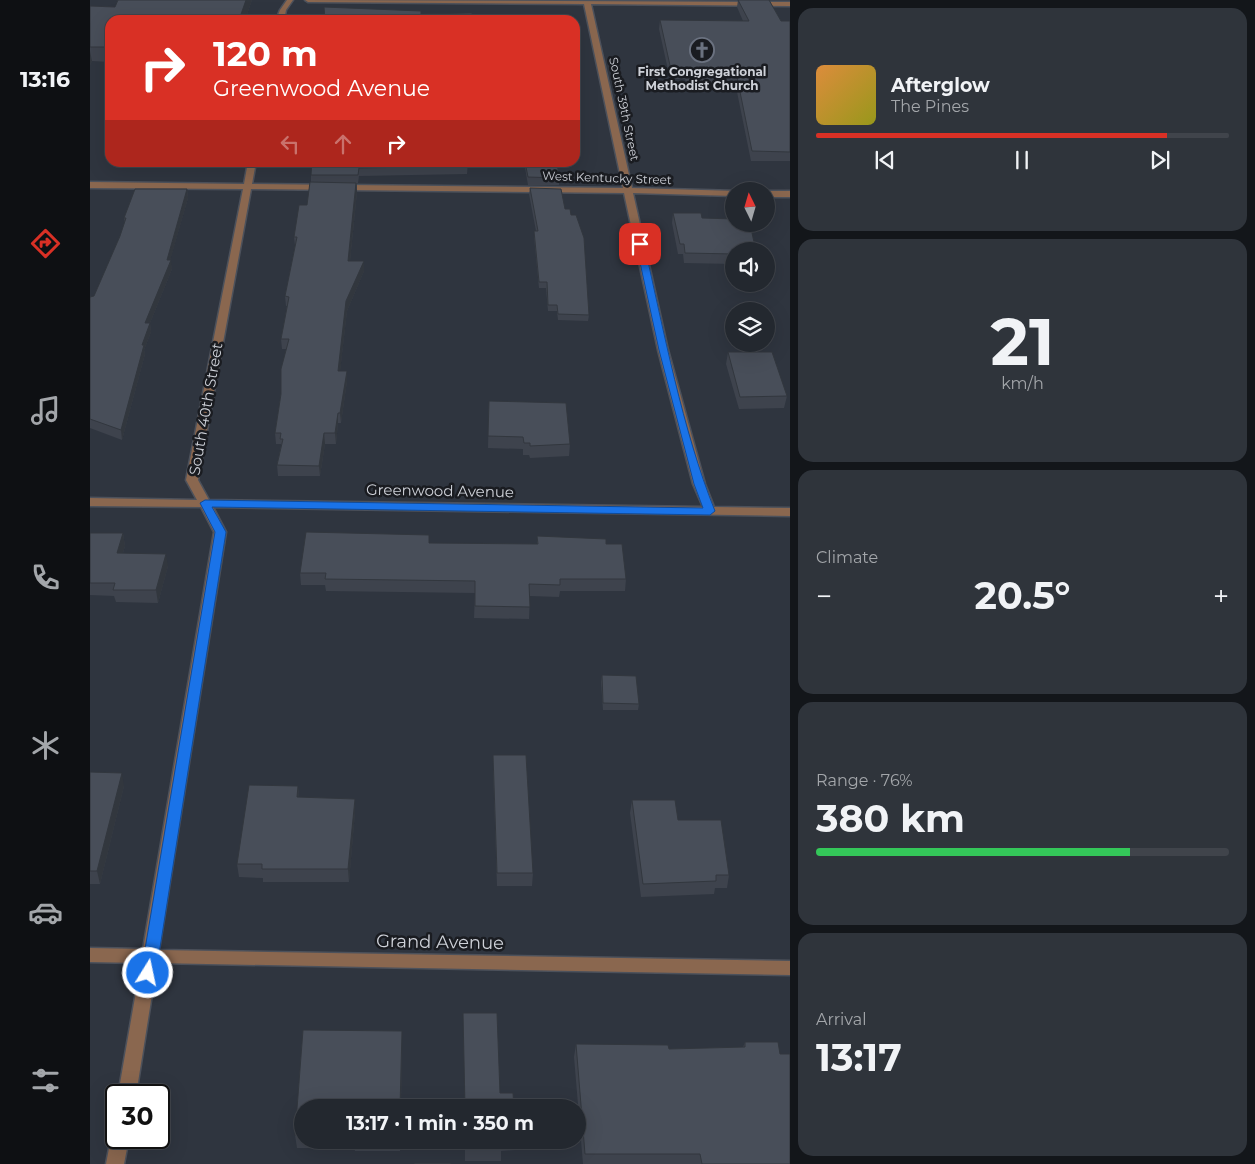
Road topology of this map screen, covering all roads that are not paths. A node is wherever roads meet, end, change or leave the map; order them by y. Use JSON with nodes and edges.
{"nodes":[{"id":1,"x":290,"y":0,"type":"edge"},
{"id":2,"x":308,"y":0,"type":"edge"},
{"id":3,"x":674,"y":2,"type":"edge"},
{"id":4,"x":587,"y":3,"type":"junction"},
{"id":5,"x":790,"y":4,"type":"edge"},
{"id":6,"x":281,"y":15,"type":"edge"},
{"id":7,"x":251,"y":167,"type":"edge"},
{"id":8,"x":90,"y":186,"type":"edge"},
{"id":9,"x":248,"y":187,"type":"junction"},
{"id":10,"x":629,"y":192,"type":"junction"},
{"id":11,"x":725,"y":193,"type":"edge"},
{"id":12,"x":775,"y":194,"type":"edge"},
{"id":13,"x":790,"y":194,"type":"edge"},
{"id":14,"x":90,"y":502,"type":"edge"},
{"id":15,"x":205,"y":503,"type":"junction"},
{"id":16,"x":710,"y":511,"type":"junction"},
{"id":17,"x":790,"y":512,"type":"edge"},
{"id":18,"x":90,"y":954,"type":"edge"},
{"id":19,"x":151,"y":956,"type":"junction"},
{"id":20,"x":790,"y":968,"type":"edge"},
{"id":21,"x":129,"y":1084,"type":"edge"},
{"id":22,"x":118,"y":1149,"type":"edge"},
{"id":23,"x":116,"y":1164,"type":"edge"}],
"edges":[{"from":1,"to":6,"type":"street"},
{"from":2,"to":4,"type":"street"},
{"from":3,"to":4,"type":"street"},
{"from":3,"to":5,"type":"street"},
{"from":4,"to":10,"type":"street","name":"South 39th Street"},
{"from":7,"to":9,"type":"street","name":"South 40th Street"},
{"from":8,"to":9,"type":"street","name":"West Kentucky Street"},
{"from":9,"to":10,"type":"street","name":"West Kentucky Street"},
{"from":9,"to":15,"type":"street","name":"South 40th Street"},
{"from":10,"to":11,"type":"street","name":"West Kentucky Street"},
{"from":10,"to":16,"type":"street","name":"South 39th Street"},
{"from":12,"to":13,"type":"street"},
{"from":14,"to":15,"type":"street","name":"Greenwood Avenue"},
{"from":15,"to":16,"type":"street","name":"Greenwood Avenue"},
{"from":15,"to":19,"type":"street","name":"South 40th Street"},
{"from":16,"to":17,"type":"street","name":"Greenwood Avenue"},
{"from":18,"to":19,"type":"street","name":"Grand Avenue"},
{"from":19,"to":20,"type":"street","name":"Grand Avenue"},
{"from":19,"to":21,"type":"street","name":"South 40th Street"},
{"from":22,"to":23,"type":"street"}]}
